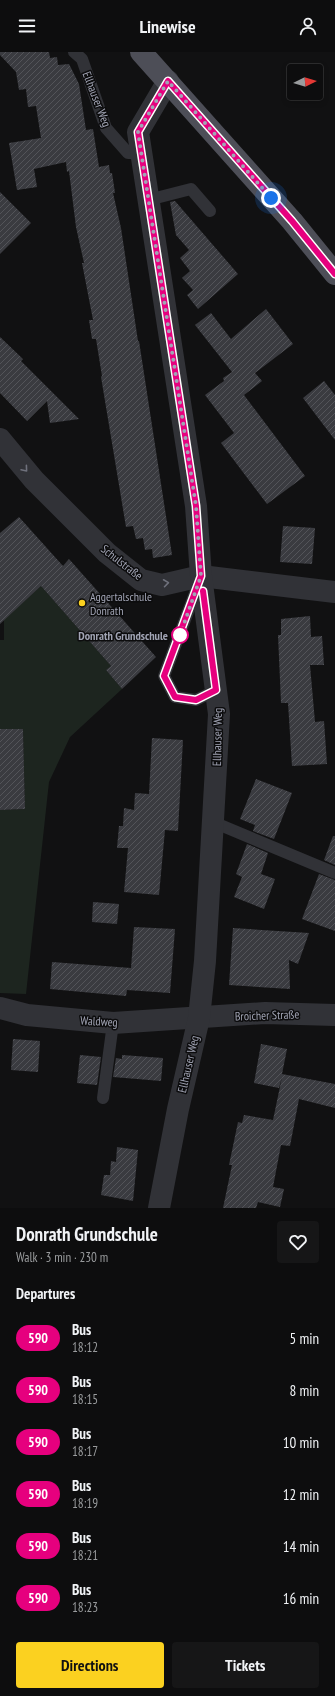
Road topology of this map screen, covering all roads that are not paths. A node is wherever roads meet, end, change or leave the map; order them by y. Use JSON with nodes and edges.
{"nodes":[{"id":1,"x":74,"y":52,"type":"edge"},
{"id":2,"x":141,"y":52,"type":"edge"},
{"id":3,"x":168,"y":81,"type":"junction"},
{"id":4,"x":141,"y":153,"type":"junction"},
{"id":5,"x":148,"y":200,"type":"junction"},
{"id":6,"x":210,"y":211,"type":"dead end"},
{"id":7,"x":335,"y":274,"type":"edge"},
{"id":8,"x":0,"y":439,"type":"edge"},
{"id":9,"x":201,"y":576,"type":"junction"},
{"id":10,"x":335,"y":592,"type":"edge"},
{"id":11,"x":216,"y":690,"type":"junction"},
{"id":12,"x":213,"y":822,"type":"junction"},
{"id":13,"x":335,"y":873,"type":"edge"},
{"id":14,"x":0,"y":1008,"type":"edge"},
{"id":15,"x":335,"y":1015,"type":"edge"},
{"id":16,"x":199,"y":1018,"type":"junction"},
{"id":17,"x":113,"y":1023,"type":"junction"},
{"id":18,"x":104,"y":1098,"type":"dead end"},
{"id":19,"x":159,"y":1208,"type":"edge"}],
"edges":[{"from":1,"to":4,"type":"lane","name":"Ellhauser Weg"},
{"from":2,"to":3,"type":"main road"},
{"from":3,"to":4,"type":"street","name":"Ellhauser Weg"},
{"from":3,"to":7,"type":"main road"},
{"from":4,"to":5,"type":"street","name":"Ellhauser Weg"},
{"from":5,"to":6,"type":"lane"},
{"from":5,"to":9,"type":"street","name":"Ellhauser Weg"},
{"from":8,"to":9,"type":"street","name":"Schulstraße","one_way":true},
{"from":9,"to":10,"type":"street","name":"Schulstraße"},
{"from":9,"to":11,"type":"street","name":"Ellhauser Weg"},
{"from":9,"to":11,"type":"lane"},
{"from":11,"to":12,"type":"street","name":"Ellhauser Weg"},
{"from":12,"to":13,"type":"lane"},
{"from":12,"to":16,"type":"street","name":"Ellhauser Weg"},
{"from":14,"to":17,"type":"street","name":"Waldweg"},
{"from":15,"to":16,"type":"street","name":"Broicher Straße"},
{"from":16,"to":17,"type":"street","name":"Waldweg"},
{"from":16,"to":19,"type":"street","name":"Ellhauser Weg"},
{"from":17,"to":18,"type":"lane"}]}
